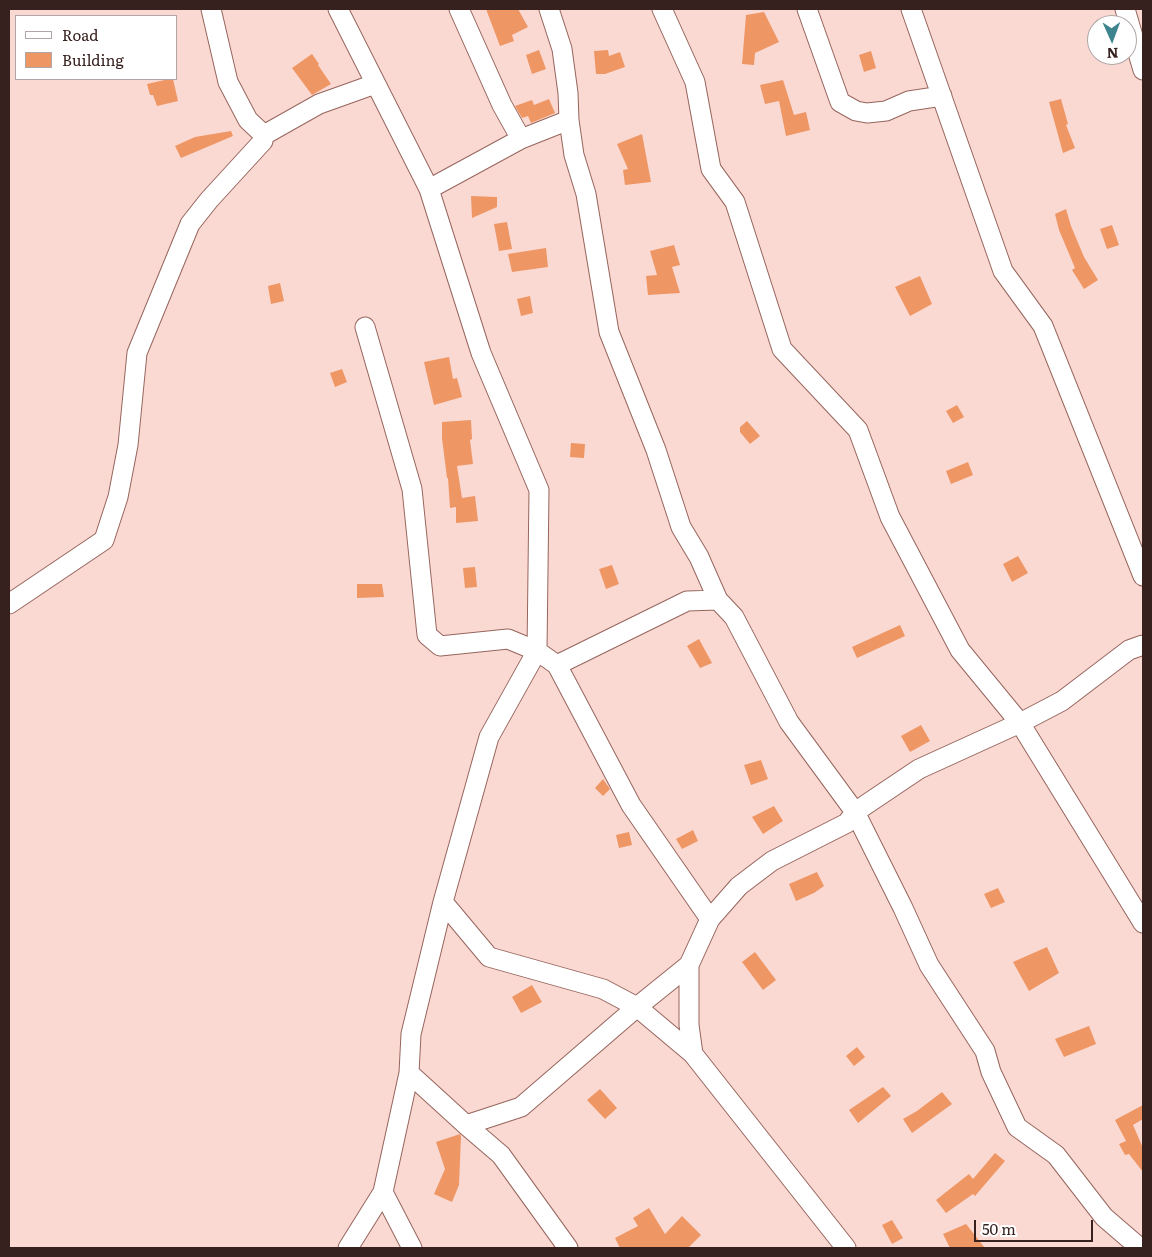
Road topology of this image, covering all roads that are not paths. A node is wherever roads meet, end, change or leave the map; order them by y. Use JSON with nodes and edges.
{"nodes":[{"id":1,"x":211,"y":9,"type":"edge"},
{"id":2,"x":338,"y":9,"type":"edge"},
{"id":3,"x":459,"y":9,"type":"edge"},
{"id":4,"x":549,"y":9,"type":"edge"},
{"id":5,"x":662,"y":9,"type":"edge"},
{"id":6,"x":807,"y":9,"type":"edge"},
{"id":7,"x":911,"y":9,"type":"edge"},
{"id":8,"x":1125,"y":9,"type":"edge"},
{"id":9,"x":1143,"y":70,"type":"edge"},
{"id":10,"x":375,"y":84,"type":"junction"},
{"id":11,"x":942,"y":96,"type":"junction"},
{"id":12,"x":568,"y":120,"type":"junction"},
{"id":13,"x":264,"y":135,"type":"junction"},
{"id":14,"x":521,"y":139,"type":"junction"},
{"id":15,"x":429,"y":189,"type":"junction"},
{"id":16,"x":365,"y":327,"type":"dead end"},
{"id":17,"x":1143,"y":576,"type":"edge"},
{"id":18,"x":718,"y":600,"type":"junction"},
{"id":19,"x":9,"y":604,"type":"edge"},
{"id":20,"x":1143,"y":645,"type":"edge"},
{"id":21,"x":537,"y":651,"type":"junction"},
{"id":22,"x":557,"y":665,"type":"junction"},
{"id":23,"x":1020,"y":723,"type":"junction"},
{"id":24,"x":855,"y":812,"type":"junction"},
{"id":25,"x":443,"y":902,"type":"junction"},
{"id":26,"x":710,"y":919,"type":"junction"},
{"id":27,"x":1143,"y":923,"type":"edge"},
{"id":28,"x":689,"y":965,"type":"junction"},
{"id":29,"x":637,"y":1007,"type":"junction"},
{"id":30,"x":693,"y":1054,"type":"junction"},
{"id":31,"x":409,"y":1073,"type":"junction"},
{"id":32,"x":466,"y":1125,"type":"junction"},
{"id":33,"x":384,"y":1192,"type":"junction"},
{"id":34,"x":348,"y":1248,"type":"edge"},
{"id":35,"x":412,"y":1248,"type":"edge"},
{"id":36,"x":568,"y":1248,"type":"edge"},
{"id":37,"x":846,"y":1248,"type":"edge"},
{"id":38,"x":1140,"y":1248,"type":"edge"}],
"edges":[{"from":1,"to":13,"type":"street"},
{"from":2,"to":10,"type":"street"},
{"from":3,"to":14,"type":"street"},
{"from":4,"to":12,"type":"street"},
{"from":5,"to":23,"type":"street"},
{"from":6,"to":11,"type":"street"},
{"from":7,"to":11,"type":"street"},
{"from":8,"to":9,"type":"street"},
{"from":10,"to":13,"type":"street"},
{"from":10,"to":15,"type":"street"},
{"from":11,"to":17,"type":"street"},
{"from":12,"to":14,"type":"street"},
{"from":12,"to":18,"type":"street"},
{"from":13,"to":19,"type":"street"},
{"from":14,"to":15,"type":"street"},
{"from":15,"to":21,"type":"street"},
{"from":16,"to":21,"type":"street"},
{"from":18,"to":22,"type":"street"},
{"from":18,"to":24,"type":"street"},
{"from":20,"to":23,"type":"street"},
{"from":21,"to":22,"type":"street"},
{"from":21,"to":25,"type":"street"},
{"from":22,"to":26,"type":"street"},
{"from":23,"to":24,"type":"street"},
{"from":23,"to":27,"type":"street"},
{"from":24,"to":26,"type":"street"},
{"from":24,"to":38,"type":"street"},
{"from":25,"to":29,"type":"street"},
{"from":25,"to":31,"type":"street"},
{"from":26,"to":28,"type":"street"},
{"from":28,"to":29,"type":"street"},
{"from":28,"to":30,"type":"street"},
{"from":29,"to":30,"type":"street"},
{"from":29,"to":32,"type":"street"},
{"from":30,"to":37,"type":"street"},
{"from":31,"to":32,"type":"street"},
{"from":31,"to":33,"type":"street"},
{"from":32,"to":36,"type":"street"},
{"from":33,"to":34,"type":"street"},
{"from":33,"to":35,"type":"street"}]}
